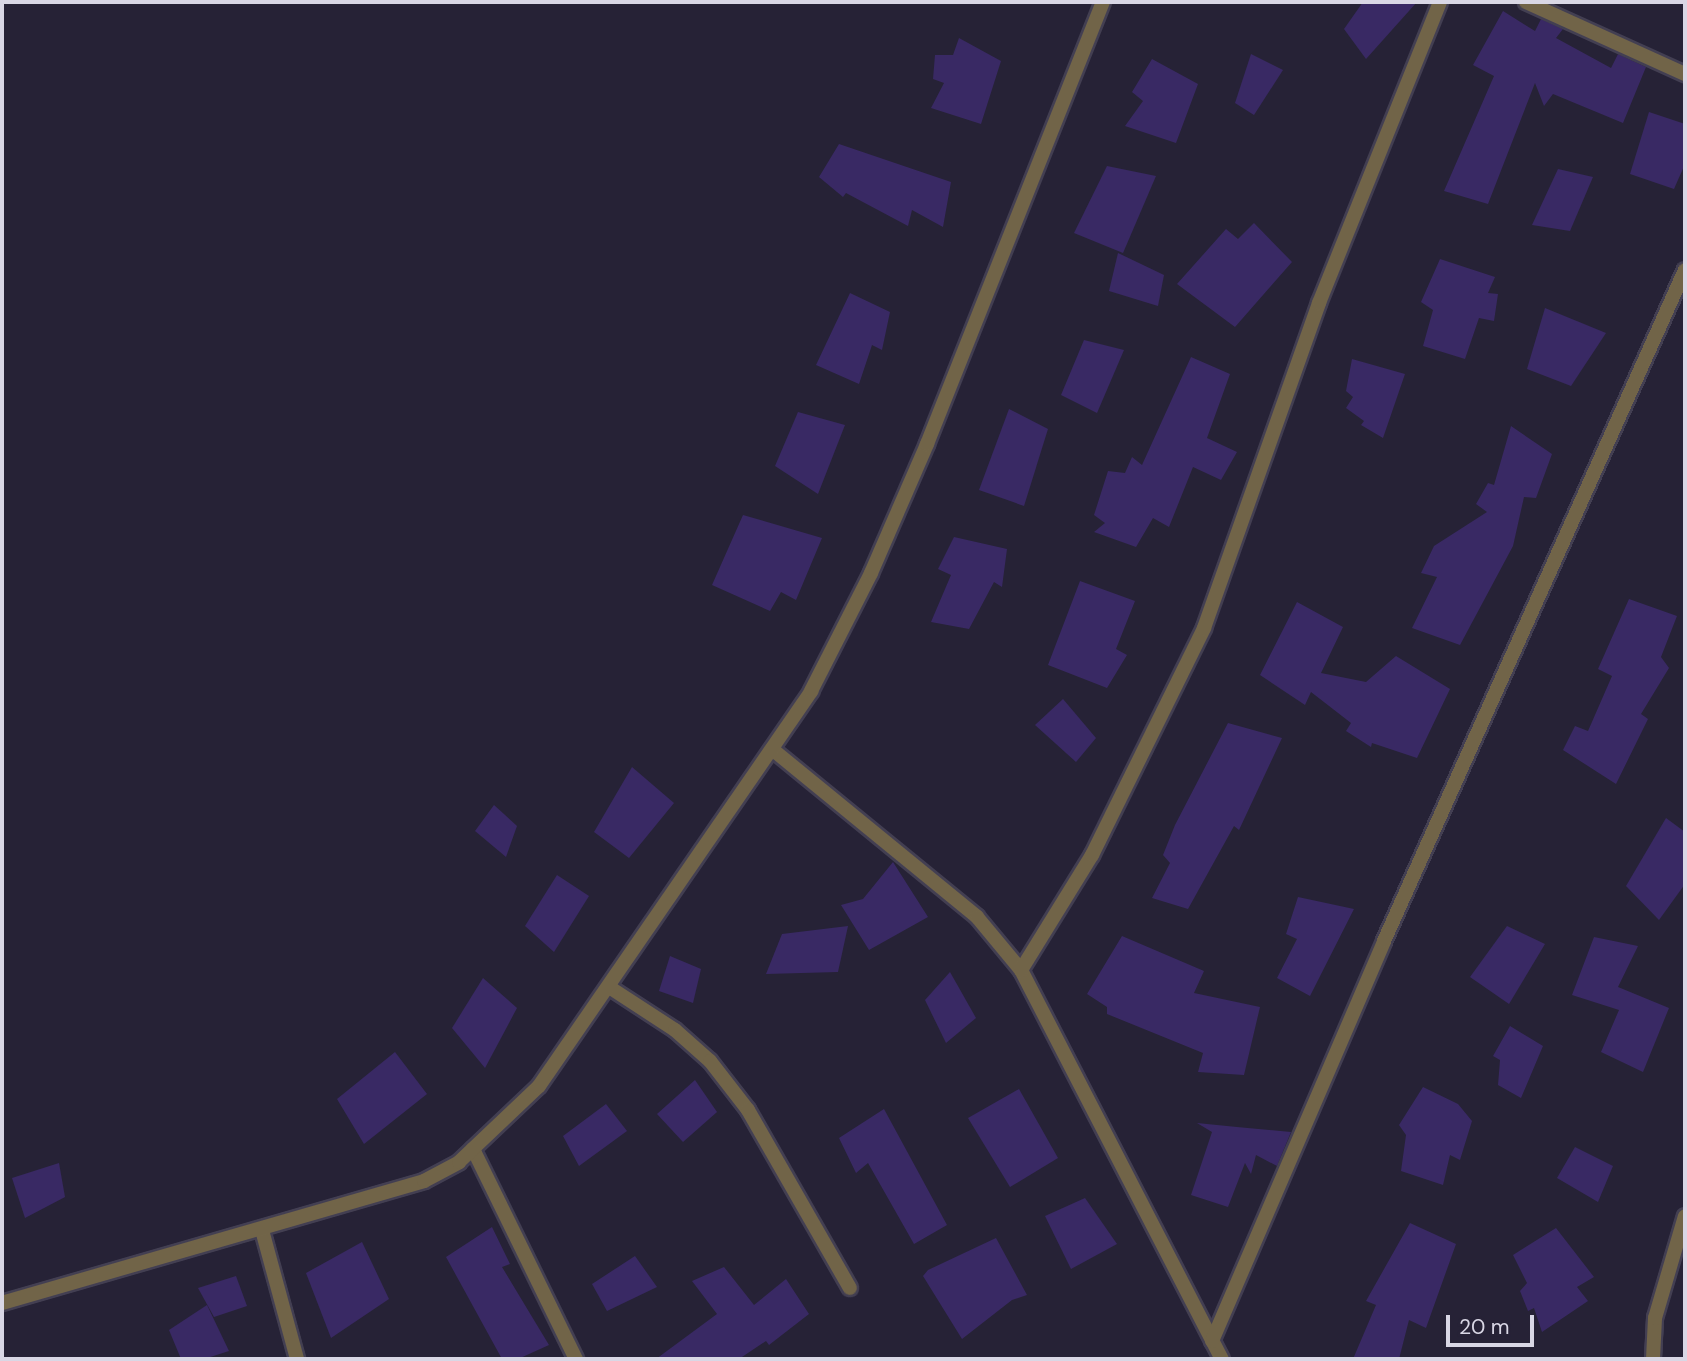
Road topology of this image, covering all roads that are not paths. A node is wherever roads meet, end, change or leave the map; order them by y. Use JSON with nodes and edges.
{"nodes":[{"id":1,"x":1103,"y":2,"type":"edge"},
{"id":2,"x":1440,"y":2,"type":"edge"},
{"id":3,"x":1526,"y":2,"type":"edge"},
{"id":4,"x":1685,"y":74,"type":"edge"},
{"id":5,"x":1685,"y":270,"type":"edge"},
{"id":6,"x":772,"y":749,"type":"junction"},
{"id":7,"x":1021,"y":970,"type":"junction"},
{"id":8,"x":610,"y":988,"type":"junction"},
{"id":9,"x":473,"y":1149,"type":"junction"},
{"id":10,"x":1685,"y":1216,"type":"edge"},
{"id":11,"x":262,"y":1230,"type":"junction"},
{"id":12,"x":850,"y":1288,"type":"dead end"},
{"id":13,"x":2,"y":1303,"type":"edge"},
{"id":14,"x":1212,"y":1341,"type":"junction"},
{"id":15,"x":296,"y":1359,"type":"edge"},
{"id":16,"x":576,"y":1359,"type":"edge"},
{"id":17,"x":1222,"y":1359,"type":"edge"},
{"id":18,"x":1653,"y":1359,"type":"edge"}],
"edges":[{"from":1,"to":6,"type":"street"},
{"from":2,"to":7,"type":"street"},
{"from":3,"to":4,"type":"street"},
{"from":5,"to":14,"type":"street"},
{"from":6,"to":7,"type":"street"},
{"from":6,"to":8,"type":"street"},
{"from":7,"to":14,"type":"street"},
{"from":8,"to":9,"type":"street"},
{"from":8,"to":12,"type":"street"},
{"from":9,"to":11,"type":"street"},
{"from":9,"to":16,"type":"street"},
{"from":10,"to":18,"type":"street"},
{"from":11,"to":13,"type":"street"},
{"from":11,"to":15,"type":"street"},
{"from":14,"to":17,"type":"street"}]}
